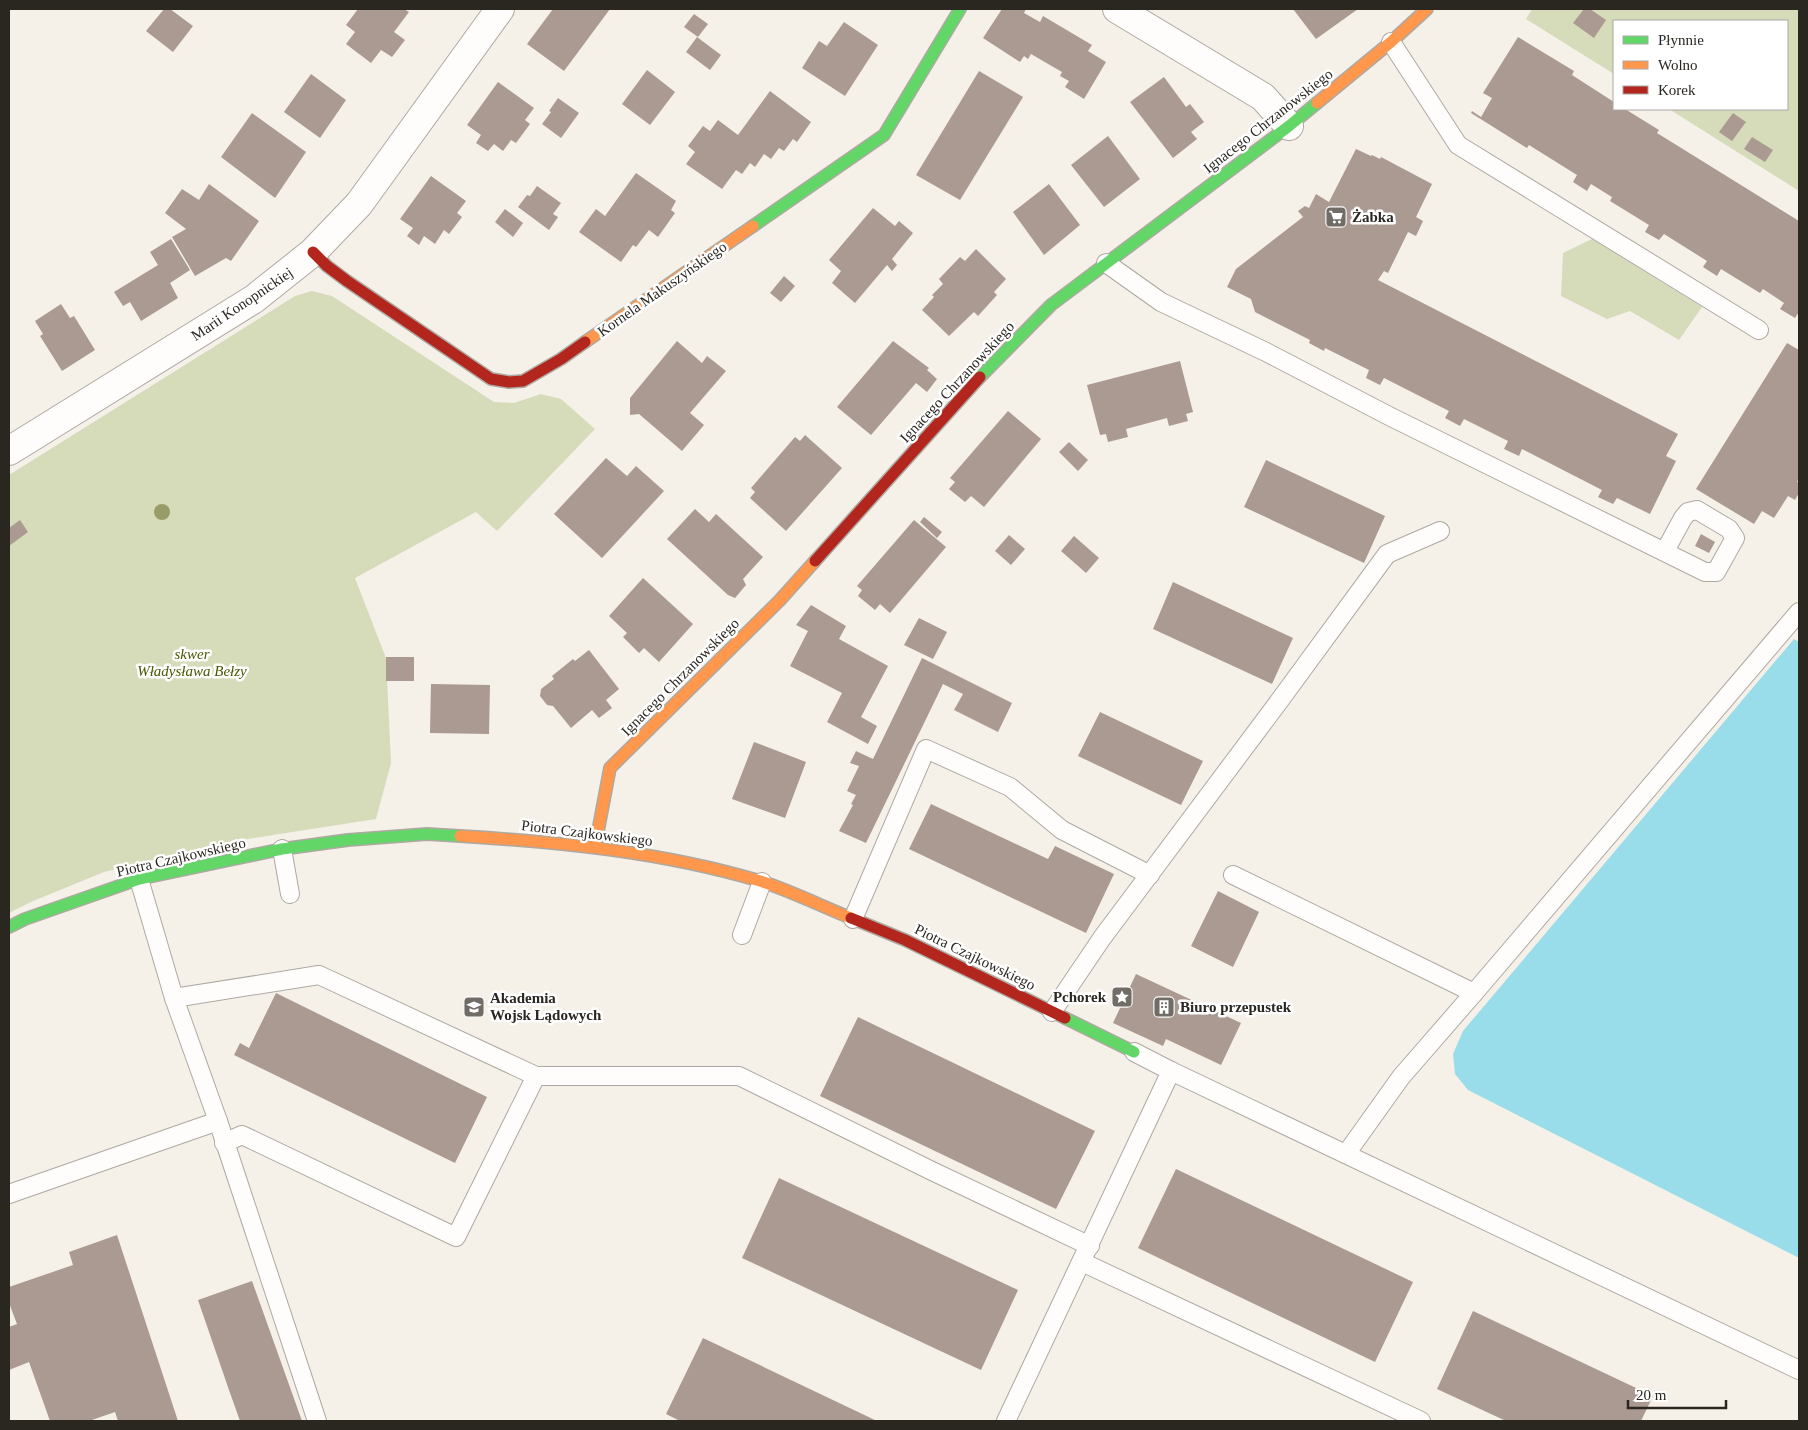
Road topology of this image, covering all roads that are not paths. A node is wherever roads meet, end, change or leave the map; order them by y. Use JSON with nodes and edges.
{"nodes":[{"id":1,"x":500,"y":9,"type":"edge"},
{"id":2,"x":960,"y":9,"type":"edge"},
{"id":3,"x":1117,"y":9,"type":"edge"},
{"id":4,"x":1427,"y":9,"type":"edge"},
{"id":5,"x":1391,"y":42,"type":"junction"},
{"id":6,"x":1290,"y":126,"type":"junction"},
{"id":7,"x":313,"y":252,"type":"junction"},
{"id":8,"x":1106,"y":263,"type":"junction"},
{"id":9,"x":1759,"y":330,"type":"dead end"},
{"id":10,"x":9,"y":451,"type":"edge"},
{"id":11,"x":1440,"y":531,"type":"dead end"},
{"id":12,"x":1665,"y":551,"type":"dead end"},
{"id":13,"x":1799,"y":612,"type":"edge"},
{"id":14,"x":595,"y":847,"type":"junction"},
{"id":15,"x":282,"y":849,"type":"junction"},
{"id":16,"x":1150,"y":875,"type":"junction"},
{"id":17,"x":1233,"y":875,"type":"dead end"},
{"id":18,"x":139,"y":879,"type":"junction"},
{"id":19,"x":762,"y":882,"type":"junction"},
{"id":20,"x":290,"y":894,"type":"dead end"},
{"id":21,"x":853,"y":919,"type":"junction"},
{"id":22,"x":9,"y":927,"type":"edge"},
{"id":23,"x":742,"y":934,"type":"dead end"},
{"id":24,"x":1474,"y":993,"type":"junction"},
{"id":25,"x":174,"y":998,"type":"junction"},
{"id":26,"x":1052,"y":1012,"type":"junction"},
{"id":27,"x":1134,"y":1052,"type":"joint"},
{"id":28,"x":1171,"y":1071,"type":"junction"},
{"id":29,"x":536,"y":1076,"type":"junction"},
{"id":30,"x":218,"y":1121,"type":"junction"},
{"id":31,"x":224,"y":1143,"type":"junction"},
{"id":32,"x":1346,"y":1154,"type":"junction"},
{"id":33,"x":9,"y":1194,"type":"edge"},
{"id":34,"x":1086,"y":1254,"type":"junction"},
{"id":35,"x":1799,"y":1370,"type":"edge"},
{"id":36,"x":317,"y":1421,"type":"edge"},
{"id":37,"x":1006,"y":1421,"type":"edge"},
{"id":38,"x":1421,"y":1421,"type":"edge"}],
"edges":[{"from":1,"to":7,"type":"street","name":"Marii Konopnickiej"},
{"from":2,"to":7,"type":"street","name":"Kornela Makuszyńskiego"},
{"from":3,"to":6,"type":"street"},
{"from":4,"to":5,"type":"street","name":"Ignacego Chrzanowskiego"},
{"from":5,"to":6,"type":"street","name":"Ignacego Chrzanowskiego"},
{"from":5,"to":9,"type":"lane"},
{"from":6,"to":8,"type":"street","name":"Ignacego Chrzanowskiego"},
{"from":7,"to":10,"type":"street","name":"Marii Konopnickiej"},
{"from":8,"to":12,"type":"lane"},
{"from":8,"to":14,"type":"street","name":"Ignacego Chrzanowskiego"},
{"from":11,"to":16,"type":"lane"},
{"from":13,"to":24,"type":"lane"},
{"from":14,"to":15,"type":"street","name":"Piotra Czajkowskiego"},
{"from":14,"to":19,"type":"street","name":"Piotra Czajkowskiego"},
{"from":15,"to":18,"type":"street","name":"Piotra Czajkowskiego"},
{"from":15,"to":20,"type":"lane"},
{"from":16,"to":21,"type":"lane"},
{"from":16,"to":26,"type":"lane"},
{"from":17,"to":24,"type":"lane"},
{"from":18,"to":22,"type":"street","name":"Piotra Czajkowskiego"},
{"from":18,"to":25,"type":"lane"},
{"from":19,"to":21,"type":"street","name":"Piotra Czajkowskiego"},
{"from":19,"to":23,"type":"lane"},
{"from":21,"to":26,"type":"street","name":"Piotra Czajkowskiego"},
{"from":24,"to":32,"type":"lane"},
{"from":25,"to":29,"type":"lane"},
{"from":25,"to":30,"type":"lane"},
{"from":26,"to":27,"type":"street","name":"Piotra Czajkowskiego"},
{"from":27,"to":28,"type":"lane"},
{"from":28,"to":32,"type":"lane"},
{"from":28,"to":34,"type":"lane"},
{"from":29,"to":31,"type":"lane"},
{"from":29,"to":34,"type":"lane"},
{"from":30,"to":31,"type":"lane"},
{"from":30,"to":33,"type":"lane"},
{"from":31,"to":36,"type":"lane"},
{"from":32,"to":35,"type":"lane"},
{"from":34,"to":37,"type":"lane"},
{"from":34,"to":38,"type":"lane"}]}
